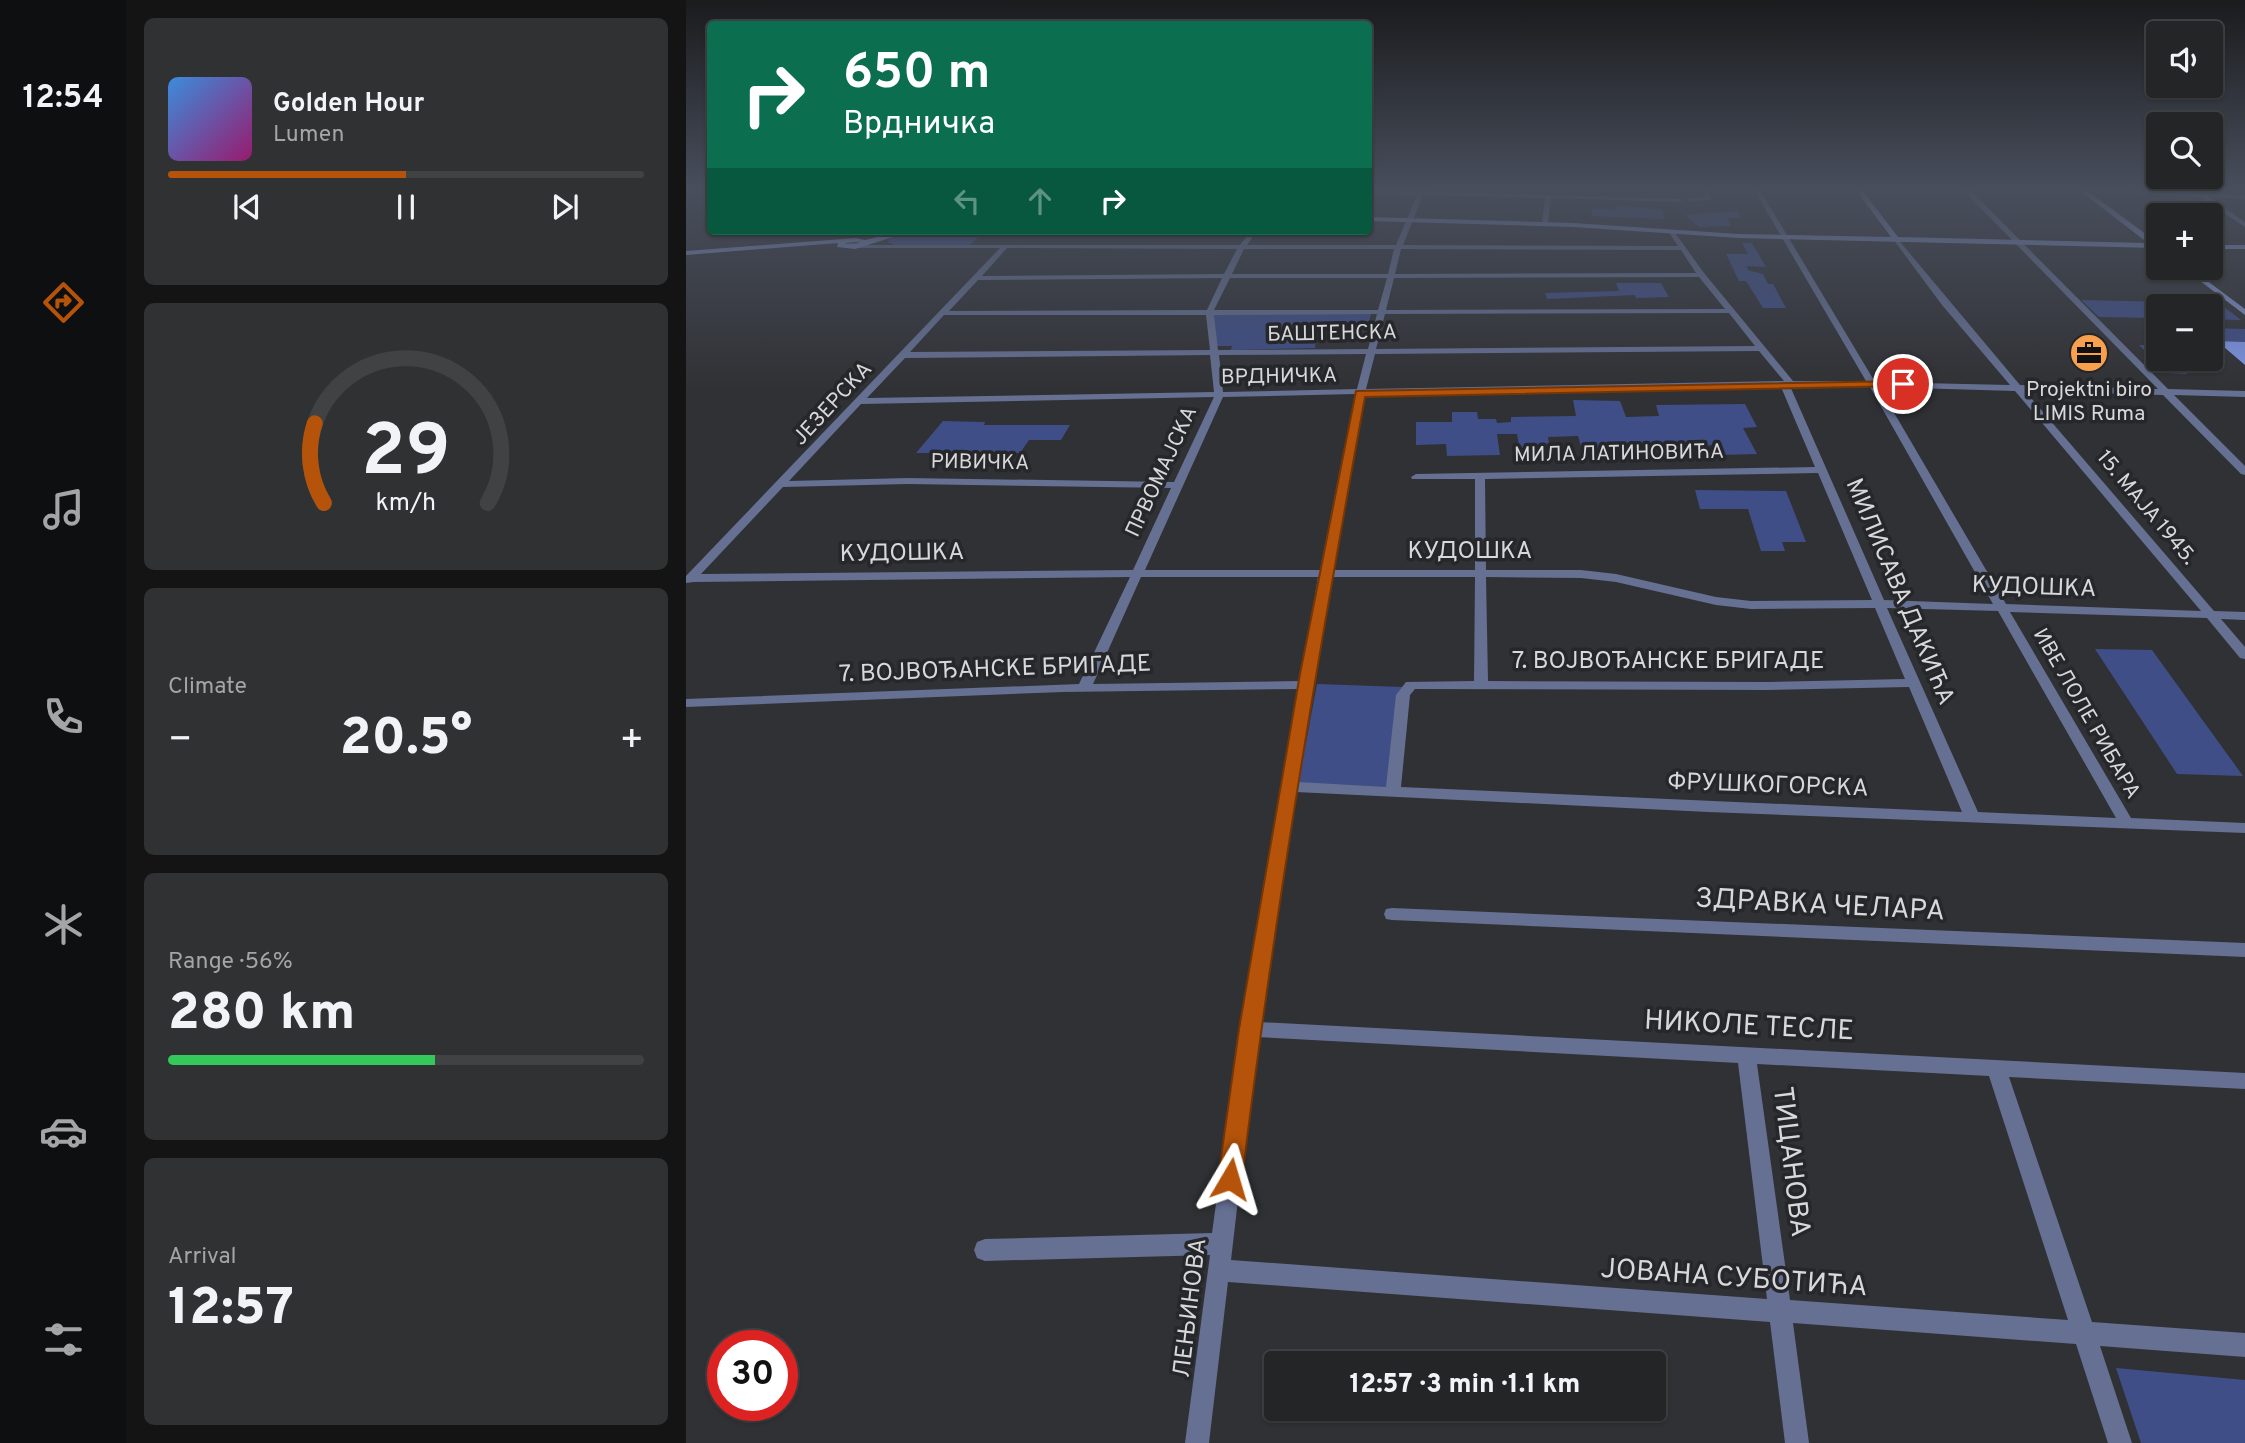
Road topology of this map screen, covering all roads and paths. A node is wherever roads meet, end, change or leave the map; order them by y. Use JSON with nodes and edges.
{"nodes":[{"id":1,"x":996,"y":257,"type":"edge"},
{"id":2,"x":1235,"y":257,"type":"edge"},
{"id":3,"x":1396,"y":257,"type":"edge"},
{"id":4,"x":1688,"y":257,"type":"edge"},
{"id":5,"x":1798,"y":257,"type":"edge"},
{"id":6,"x":1909,"y":257,"type":"edge"},
{"id":7,"x":2033,"y":257,"type":"edge"},
{"id":8,"x":1227,"y":274,"type":"junction"},
{"id":9,"x":1700,"y":275,"type":"junction"},
{"id":10,"x":977,"y":278,"type":"junction"},
{"id":11,"x":1390,"y":278,"type":"junction"},
{"id":12,"x":2202,"y":280,"type":"edge"},
{"id":13,"x":1383,"y":310,"type":"junction"},
{"id":14,"x":1210,"y":311,"type":"junction"},
{"id":15,"x":1729,"y":311,"type":"junction"},
{"id":16,"x":943,"y":313,"type":"junction"},
{"id":17,"x":2245,"y":313,"type":"edge"},
{"id":18,"x":1762,"y":348,"type":"junction"},
{"id":19,"x":1372,"y":351,"type":"junction"},
{"id":20,"x":1213,"y":352,"type":"junction"},
{"id":21,"x":903,"y":355,"type":"junction"},
{"id":22,"x":1871,"y":383,"type":"junction"},
{"id":23,"x":1788,"y":384,"type":"junction"},
{"id":24,"x":2017,"y":387,"type":"junction"},
{"id":25,"x":2162,"y":391,"type":"junction"},
{"id":26,"x":1360,"y":394,"type":"junction"},
{"id":27,"x":2245,"y":394,"type":"edge"},
{"id":28,"x":1219,"y":396,"type":"junction"},
{"id":29,"x":860,"y":401,"type":"junction"},
{"id":30,"x":1822,"y":470,"type":"junction"},
{"id":31,"x":2245,"y":472,"type":"edge"},
{"id":32,"x":1480,"y":476,"type":"junction"},
{"id":33,"x":1416,"y":477,"type":"dead end"},
{"id":34,"x":781,"y":484,"type":"junction"},
{"id":35,"x":1179,"y":485,"type":"junction"},
{"id":36,"x":1136,"y":573,"type":"junction"},
{"id":37,"x":1325,"y":573,"type":"junction"},
{"id":38,"x":1481,"y":573,"type":"junction"},
{"id":39,"x":689,"y":581,"type":"edge"},
{"id":40,"x":1880,"y":604,"type":"junction"},
{"id":41,"x":2002,"y":608,"type":"junction"},
{"id":42,"x":2212,"y":615,"type":"junction"},
{"id":43,"x":2245,"y":616,"type":"edge"},
{"id":44,"x":2245,"y":655,"type":"edge"},
{"id":45,"x":1913,"y":683,"type":"junction"},
{"id":46,"x":1306,"y":685,"type":"junction"},
{"id":47,"x":1481,"y":685,"type":"junction"},
{"id":48,"x":1084,"y":688,"type":"junction"},
{"id":49,"x":686,"y":703,"type":"edge"},
{"id":50,"x":1290,"y":787,"type":"junction"},
{"id":51,"x":1393,"y":793,"type":"junction"},
{"id":52,"x":1972,"y":817,"type":"junction"},
{"id":53,"x":2126,"y":822,"type":"junction"},
{"id":54,"x":2245,"y":828,"type":"edge"},
{"id":55,"x":1392,"y":914,"type":"dead end"},
{"id":56,"x":2245,"y":950,"type":"edge"},
{"id":57,"x":1250,"y":1029,"type":"junction"},
{"id":58,"x":1746,"y":1054,"type":"junction"},
{"id":59,"x":1996,"y":1068,"type":"junction"},
{"id":60,"x":2245,"y":1081,"type":"edge"},
{"id":61,"x":1222,"y":1244,"type":"junction"},
{"id":62,"x":985,"y":1250,"type":"dead end"},
{"id":63,"x":1219,"y":1270,"type":"junction"},
{"id":64,"x":1779,"y":1312,"type":"junction"},
{"id":65,"x":2084,"y":1335,"type":"junction"},
{"id":66,"x":2245,"y":1345,"type":"edge"},
{"id":67,"x":1197,"y":1443,"type":"edge"},
{"id":68,"x":1797,"y":1443,"type":"edge"},
{"id":69,"x":2120,"y":1443,"type":"edge"}],
"edges":[{"from":1,"to":10,"type":"street","name":"ЈЕЗЕРСКА"},
{"from":2,"to":8,"type":"street","name":"ПРВОМАЈСКА"},
{"from":3,"to":11,"type":"street","name":"ЛЕЊИНОВА"},
{"from":4,"to":9,"type":"street","name":"МИЛИСАВА ДАКИЋА"},
{"from":5,"to":22,"type":"street","name":"ИВЕ ЛОЛЕ РИБАРА"},
{"from":6,"to":24,"type":"street","name":"15. МАЈА 1945."},
{"from":7,"to":25,"type":"street"},
{"from":8,"to":10,"type":"street"},
{"from":8,"to":11,"type":"street"},
{"from":8,"to":14,"type":"street","name":"ПРВОМАЈСКА"},
{"from":9,"to":11,"type":"street"},
{"from":9,"to":15,"type":"street","name":"МИЛИСАВА ДАКИЋА"},
{"from":10,"to":16,"type":"street","name":"ЈЕЗЕРСКА"},
{"from":11,"to":13,"type":"street","name":"ЛЕЊИНОВА"},
{"from":12,"to":17,"type":"street"},
{"from":13,"to":14,"type":"street"},
{"from":13,"to":15,"type":"street"},
{"from":13,"to":19,"type":"street","name":"ЛЕЊИНОВА"},
{"from":14,"to":16,"type":"street"},
{"from":14,"to":20,"type":"street","name":"ПРВОМАЈСКА"},
{"from":15,"to":18,"type":"street","name":"МИЛИСАВА ДАКИЋА"},
{"from":16,"to":21,"type":"street","name":"ЈЕЗЕРСКА"},
{"from":18,"to":19,"type":"street","name":"БАШТЕНСКА"},
{"from":18,"to":23,"type":"street","name":"МИЛИСАВА ДАКИЋА"},
{"from":19,"to":20,"type":"street","name":"БАШТЕНСКА"},
{"from":19,"to":26,"type":"street","name":"ЛЕЊИНОВА"},
{"from":20,"to":21,"type":"street","name":"БАШТЕНСКА"},
{"from":20,"to":28,"type":"street","name":"ПРВОМАЈСКА"},
{"from":21,"to":29,"type":"street","name":"ЈЕЗЕРСКА"},
{"from":22,"to":23,"type":"street","name":"ВРДНИЧКА"},
{"from":22,"to":24,"type":"street","name":"ВРДНИЧКА"},
{"from":22,"to":41,"type":"street","name":"ИВЕ ЛОЛЕ РИБАРА"},
{"from":23,"to":26,"type":"street","name":"ВРДНИЧКА"},
{"from":23,"to":30,"type":"street","name":"МИЛИСАВА ДАКИЋА"},
{"from":24,"to":25,"type":"street","name":"ВРДНИЧКА"},
{"from":24,"to":42,"type":"street","name":"15. МАЈА 1945."},
{"from":25,"to":27,"type":"street","name":"ВРДНИЧКА"},
{"from":25,"to":31,"type":"street"},
{"from":26,"to":28,"type":"street","name":"ВРДНИЧКА"},
{"from":26,"to":37,"type":"street","name":"ЛЕЊИНОВА"},
{"from":28,"to":29,"type":"street","name":"ВРДНИЧКА"},
{"from":28,"to":35,"type":"street","name":"ПРВОМАЈСКА"},
{"from":29,"to":34,"type":"street","name":"ЈЕЗЕРСКА"},
{"from":30,"to":32,"type":"street","name":"МИЛА ЛАТИНОВИЋА"},
{"from":30,"to":40,"type":"street","name":"МИЛИСАВА ДАКИЋА"},
{"from":32,"to":33,"type":"street","name":"МИЛА ЛАТИНОВИЋА"},
{"from":32,"to":38,"type":"street"},
{"from":34,"to":35,"type":"street","name":"РИВИЧКА"},
{"from":34,"to":39,"type":"street","name":"ЈЕЗЕРСКА"},
{"from":35,"to":36,"type":"street","name":"ПРВОМАЈСКА"},
{"from":36,"to":37,"type":"street","name":"КУДОШКА"},
{"from":36,"to":39,"type":"street","name":"КУДОШКА"},
{"from":36,"to":48,"type":"street","name":"ПРВОМАЈСКА"},
{"from":37,"to":38,"type":"street","name":"КУДОШКА"},
{"from":37,"to":46,"type":"street","name":"ЛЕЊИНОВА"},
{"from":38,"to":40,"type":"street","name":"КУДОШКА"},
{"from":38,"to":47,"type":"street"},
{"from":40,"to":41,"type":"street","name":"КУДОШКА"},
{"from":40,"to":45,"type":"street","name":"МИЛИСАВА ДАКИЋА"},
{"from":41,"to":42,"type":"street","name":"КУДОШКА"},
{"from":41,"to":53,"type":"street","name":"ИВЕ ЛОЛЕ РИБАРА"},
{"from":42,"to":43,"type":"street","name":"КУДОШКА"},
{"from":42,"to":44,"type":"street","name":"15. МАЈА 1945."},
{"from":45,"to":47,"type":"street","name":"7. ВОЈВОЂАНСКЕ БРИГАДЕ"},
{"from":45,"to":52,"type":"street","name":"МИЛИСАВА ДАКИЋА"},
{"from":46,"to":48,"type":"street","name":"7. ВОЈВОЂАНСКЕ БРИГАДЕ"},
{"from":46,"to":50,"type":"street","name":"ЛЕЊИНОВА"},
{"from":47,"to":51,"type":"street","name":"7. ВОЈВОЂАНСКЕ БРИГАДЕ"},
{"from":48,"to":49,"type":"street","name":"7. ВОЈВОЂАНСКЕ БРИГАДЕ"},
{"from":50,"to":51,"type":"street","name":"ФРУШКОГОРСКА"},
{"from":50,"to":57,"type":"street","name":"ЛЕЊИНОВА"},
{"from":51,"to":52,"type":"street","name":"ФРУШКОГОРСКА"},
{"from":52,"to":53,"type":"street","name":"ФРУШКОГОРСКА"},
{"from":53,"to":54,"type":"street","name":"ФРУШКОГОРСКА"},
{"from":55,"to":56,"type":"street","name":"ЗДРАВКА ЧЕЛАРА"},
{"from":57,"to":58,"type":"street","name":"НИКОЛЕ ТЕСЛЕ"},
{"from":57,"to":61,"type":"street","name":"ЛЕЊИНОВА"},
{"from":58,"to":59,"type":"street","name":"НИКОЛЕ ТЕСЛЕ"},
{"from":58,"to":64,"type":"street","name":"ТИЦАНОВА"},
{"from":59,"to":60,"type":"street","name":"НИКОЛЕ ТЕСЛЕ"},
{"from":59,"to":65,"type":"street"},
{"from":61,"to":62,"type":"street"},
{"from":61,"to":63,"type":"street","name":"ЛЕЊИНОВА"},
{"from":63,"to":64,"type":"street","name":"ЈОВАНА СУБОТИЋА"},
{"from":63,"to":67,"type":"street","name":"ЛЕЊИНОВА"},
{"from":64,"to":65,"type":"street","name":"ЈОВАНА СУБОТИЋА"},
{"from":64,"to":68,"type":"street","name":"ТИЦАНОВА"},
{"from":65,"to":66,"type":"street","name":"ЈОВАНА СУБОТИЋА"},
{"from":65,"to":69,"type":"street"}]}
